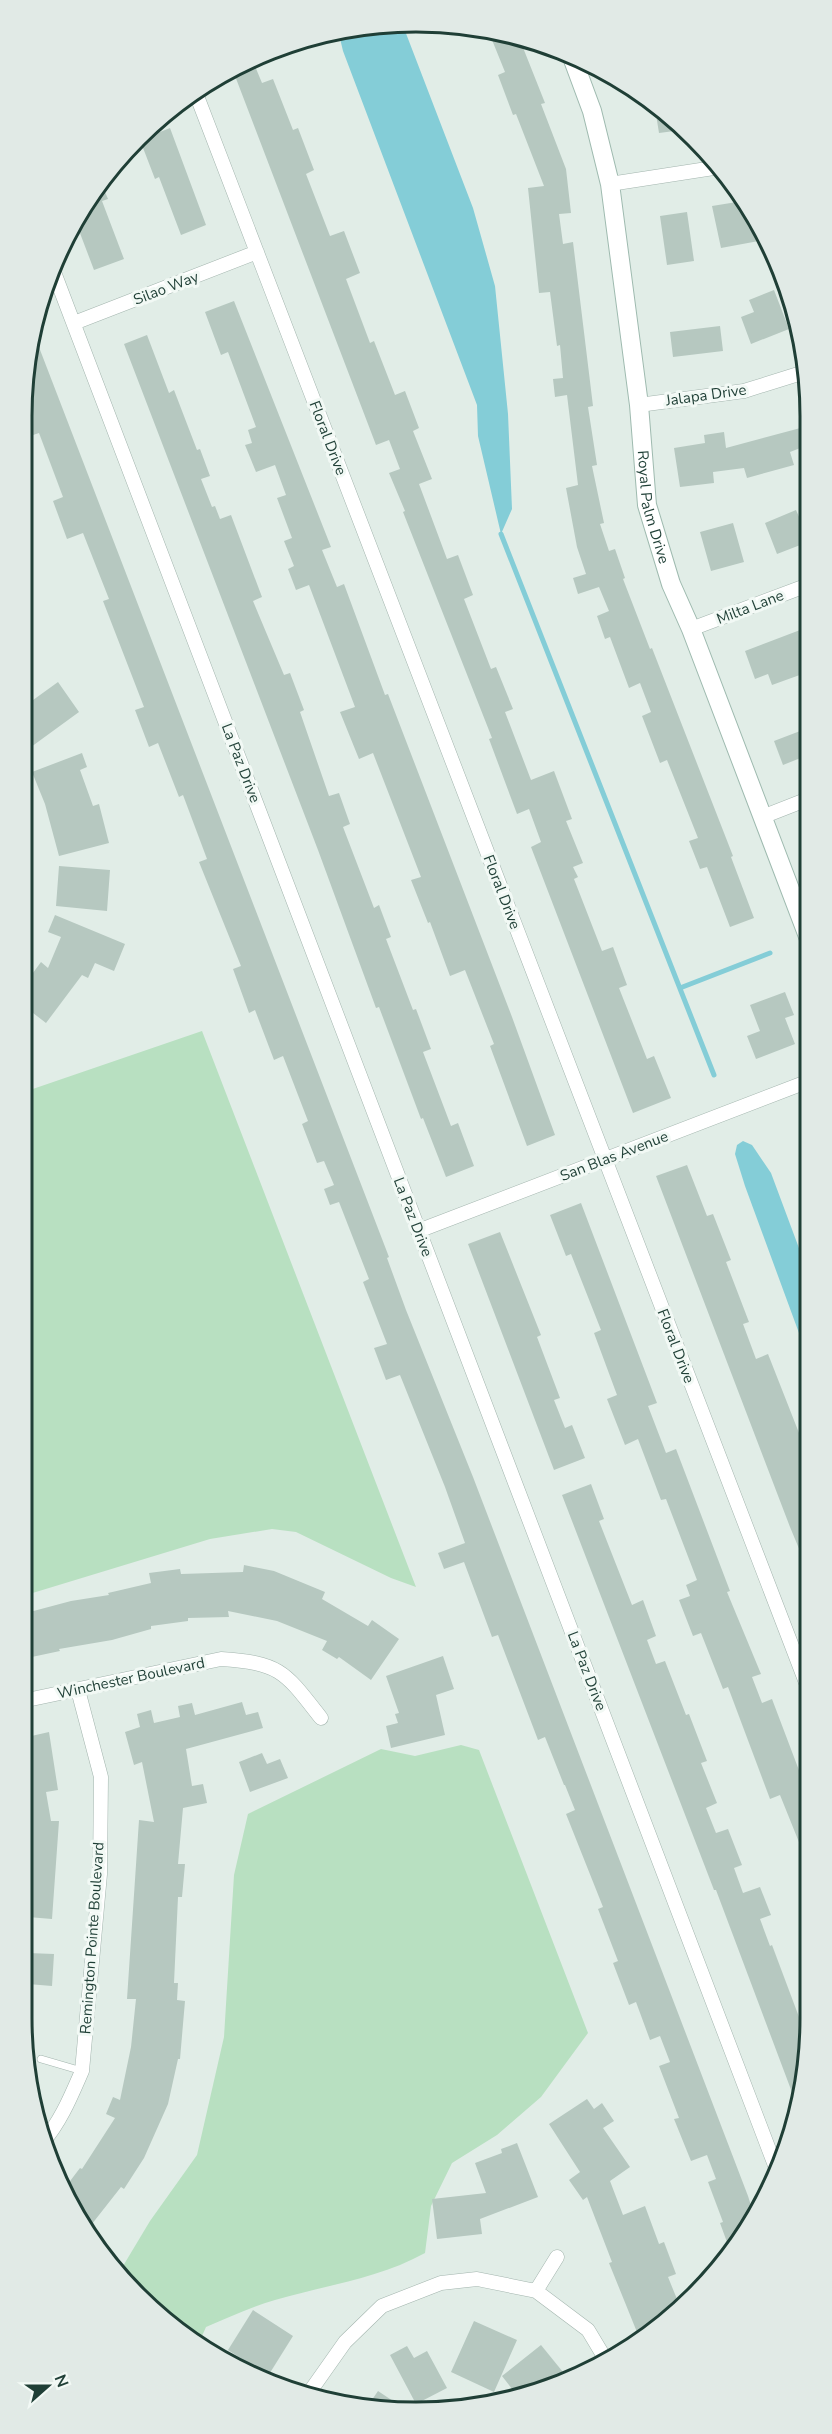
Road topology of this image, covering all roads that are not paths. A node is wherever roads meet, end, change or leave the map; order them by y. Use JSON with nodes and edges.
{"nodes":[{"id":1,"x":575,"y":66,"type":"edge"},
{"id":2,"x":198,"y":99,"type":"edge"},
{"id":3,"x":710,"y":169,"type":"edge"},
{"id":4,"x":610,"y":184,"type":"junction"},
{"id":5,"x":257,"y":252,"type":"junction"},
{"id":6,"x":57,"y":279,"type":"edge"},
{"id":7,"x":74,"y":323,"type":"junction"},
{"id":8,"x":798,"y":374,"type":"edge"},
{"id":9,"x":639,"y":405,"type":"junction"},
{"id":10,"x":800,"y":588,"type":"edge"},
{"id":11,"x":691,"y":629,"type":"junction"},
{"id":12,"x":800,"y":802,"type":"edge"},
{"id":13,"x":762,"y":817,"type":"junction"},
{"id":14,"x":800,"y":916,"type":"edge"},
{"id":15,"x":800,"y":1084,"type":"edge"},
{"id":16,"x":604,"y":1159,"type":"junction"},
{"id":17,"x":418,"y":1231,"type":"junction"},
{"id":18,"x":800,"y":1667,"type":"edge"},
{"id":19,"x":78,"y":1690,"type":"junction"},
{"id":20,"x":32,"y":1699,"type":"edge"},
{"id":21,"x":321,"y":1718,"type":"dead end"},
{"id":22,"x":41,"y":2059,"type":"dead end"},
{"id":23,"x":82,"y":2071,"type":"junction"},
{"id":24,"x":50,"y":2134,"type":"edge"},
{"id":25,"x":773,"y":2159,"type":"edge"},
{"id":26,"x":557,"y":2257,"type":"dead end"},
{"id":27,"x":536,"y":2291,"type":"junction"},
{"id":28,"x":602,"y":2354,"type":"edge"},
{"id":29,"x":313,"y":2388,"type":"edge"}],
"edges":[{"from":1,"to":4,"type":"street","name":"Royal Palm Drive"},
{"from":2,"to":5,"type":"street","name":"Floral Drive"},
{"from":3,"to":4,"type":"street"},
{"from":4,"to":9,"type":"street","name":"Royal Palm Drive"},
{"from":5,"to":7,"type":"street","name":"Silao Way"},
{"from":5,"to":16,"type":"street","name":"Floral Drive"},
{"from":6,"to":7,"type":"street","name":"La Paz Drive"},
{"from":7,"to":17,"type":"street","name":"La Paz Drive"},
{"from":8,"to":9,"type":"street","name":"Jalapa Drive"},
{"from":9,"to":11,"type":"street","name":"Royal Palm Drive"},
{"from":10,"to":11,"type":"street","name":"Milta Lane"},
{"from":11,"to":13,"type":"street","name":"Royal Palm Drive"},
{"from":12,"to":13,"type":"street"},
{"from":13,"to":14,"type":"street","name":"Royal Palm Drive"},
{"from":15,"to":16,"type":"street","name":"San Blas Avenue"},
{"from":16,"to":17,"type":"street","name":"San Blas Avenue"},
{"from":16,"to":18,"type":"street","name":"Floral Drive"},
{"from":17,"to":25,"type":"street","name":"La Paz Drive"},
{"from":19,"to":20,"type":"street","name":"Winchester Boulevard"},
{"from":19,"to":21,"type":"street","name":"Winchester Boulevard"},
{"from":19,"to":23,"type":"street","name":"Remington Pointe Boulevard"},
{"from":22,"to":23,"type":"lane"},
{"from":23,"to":24,"type":"street","name":"Remington Pointe Boulevard"},
{"from":26,"to":27,"type":"street"},
{"from":27,"to":28,"type":"street"},
{"from":27,"to":29,"type":"street"}]}
